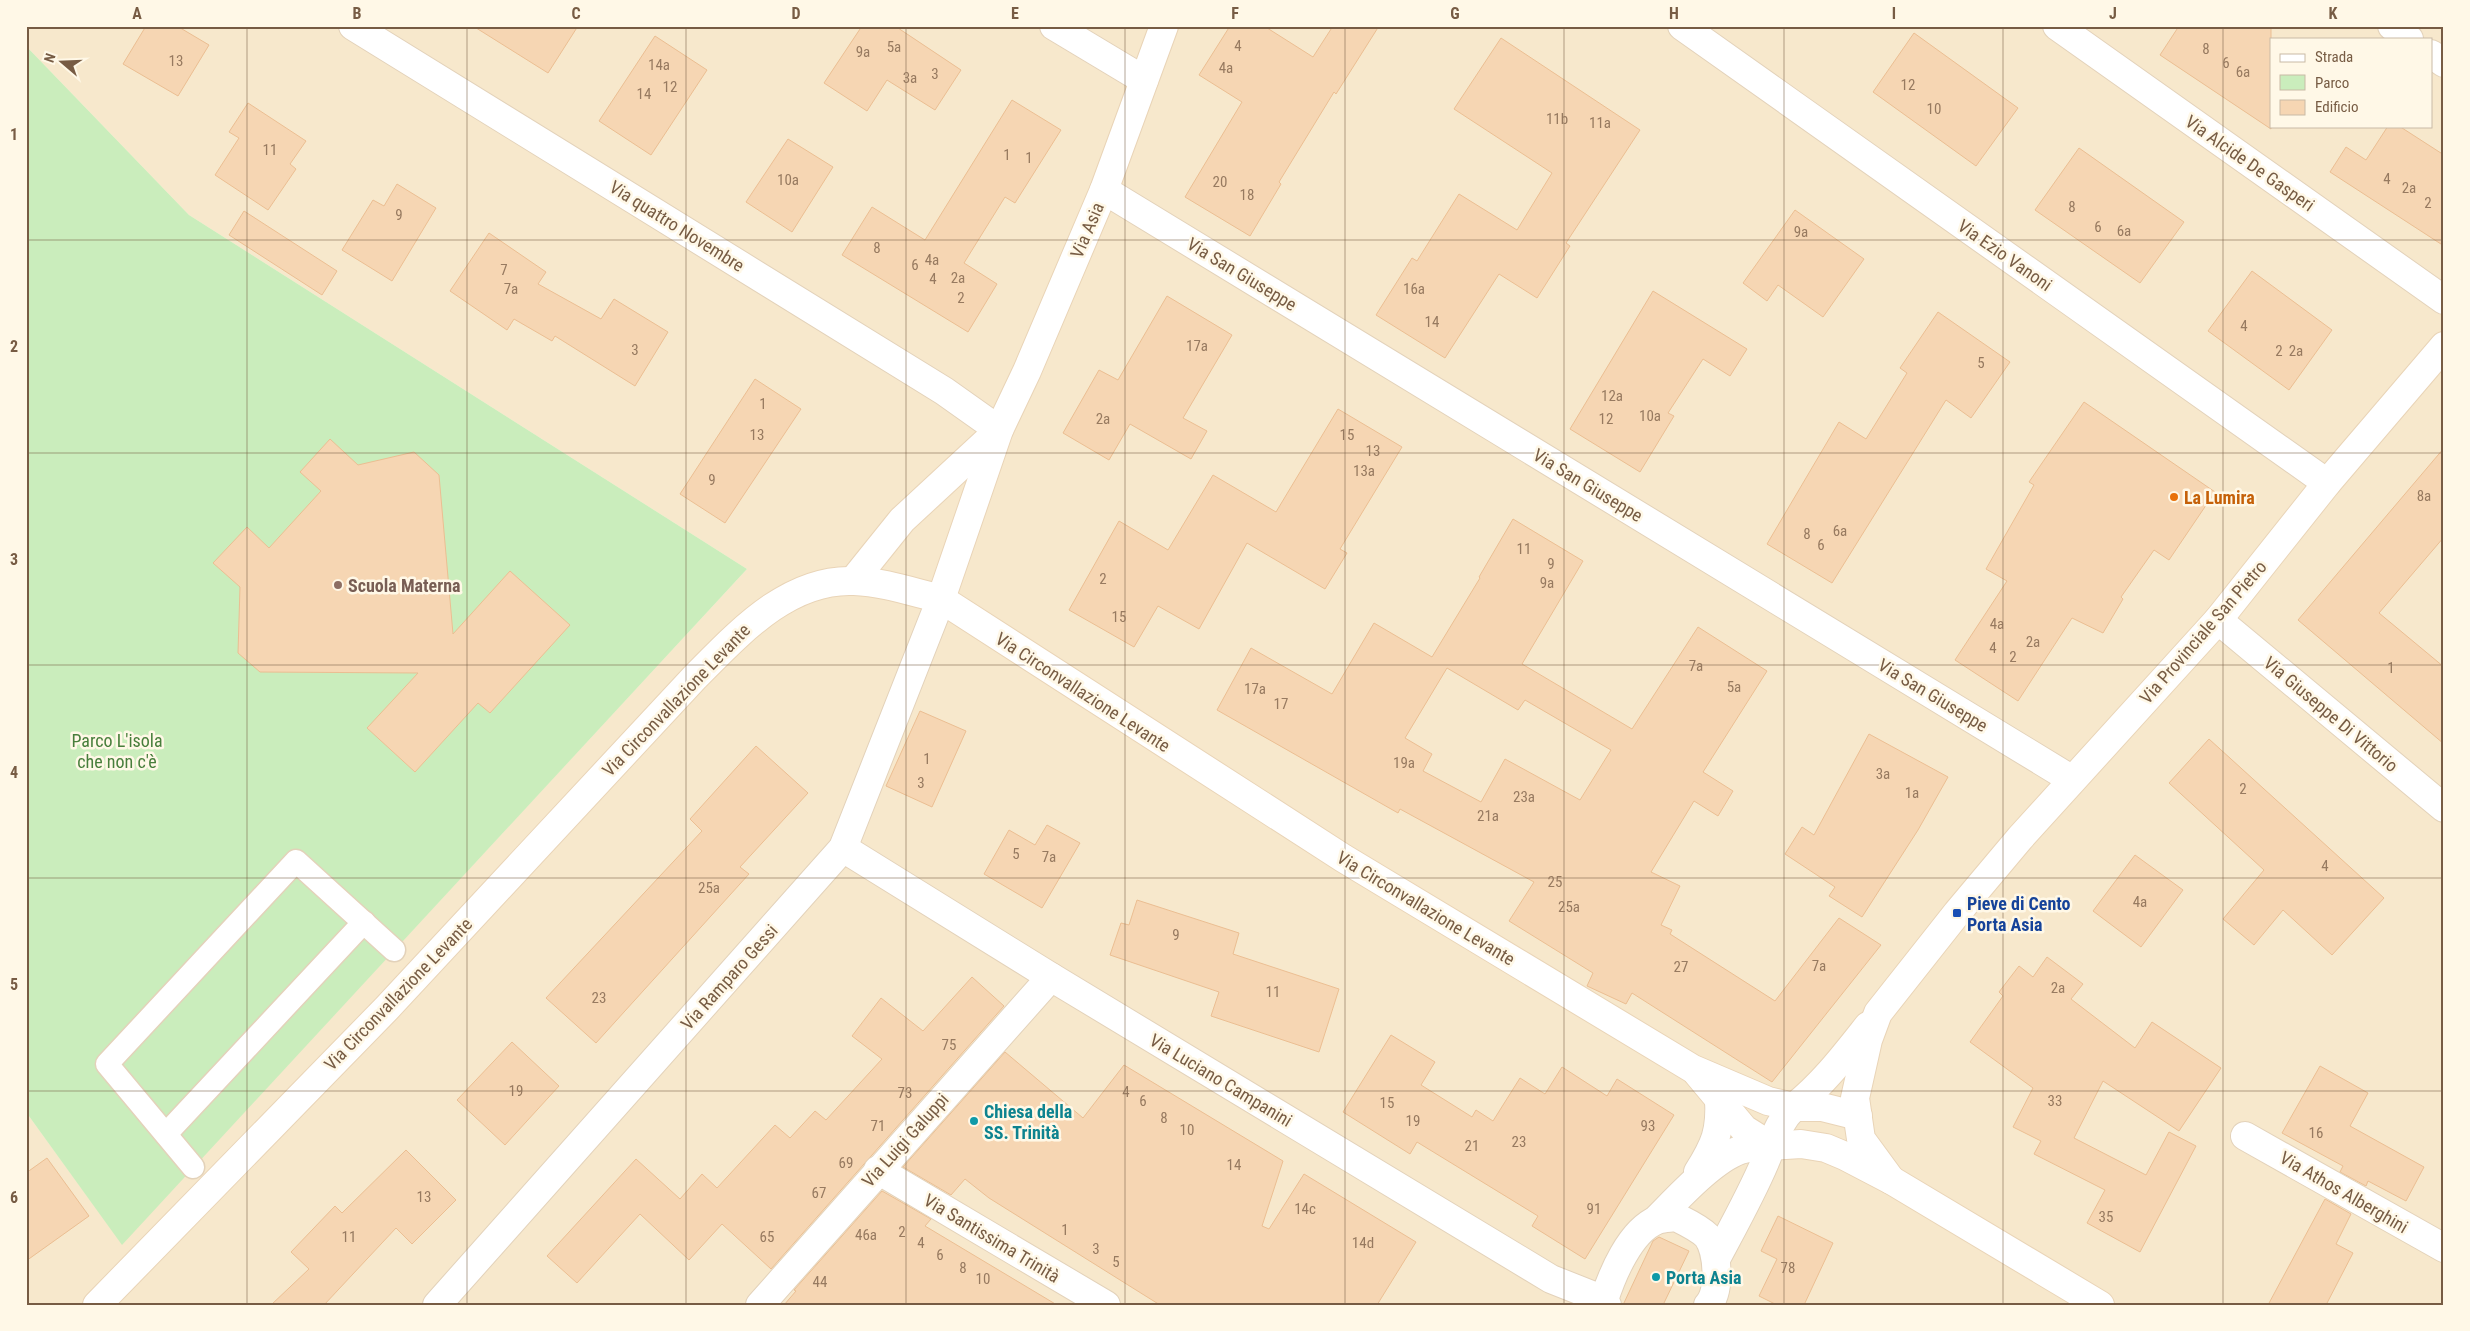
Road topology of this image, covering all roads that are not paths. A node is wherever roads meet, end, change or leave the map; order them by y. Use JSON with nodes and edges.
{"nodes":[{"id":1,"x":353,"y":26,"type":"edge"},
{"id":2,"x":1054,"y":26,"type":"edge"},
{"id":3,"x":1164,"y":26,"type":"edge"},
{"id":4,"x":1682,"y":26,"type":"edge"},
{"id":5,"x":2057,"y":26,"type":"edge"},
{"id":6,"x":2392,"y":26,"type":"edge"},
{"id":7,"x":2409,"y":38,"type":"edge"},
{"id":8,"x":2432,"y":55,"type":"edge"},
{"id":9,"x":2444,"y":63,"type":"edge"},
{"id":10,"x":1144,"y":80,"type":"junction"},
{"id":11,"x":1104,"y":190,"type":"junction"},
{"id":12,"x":2444,"y":300,"type":"edge"},
{"id":13,"x":2444,"y":346,"type":"edge"},
{"id":14,"x":999,"y":430,"type":"junction"},
{"id":15,"x":2327,"y":483,"type":"junction"},
{"id":16,"x":853,"y":581,"type":"junction"},
{"id":17,"x":941,"y":599,"type":"junction"},
{"id":18,"x":2218,"y":620,"type":"junction"},
{"id":19,"x":2071,"y":779,"type":"junction"},
{"id":20,"x":2444,"y":808,"type":"edge"},
{"id":21,"x":843,"y":848,"type":"junction"},
{"id":22,"x":364,"y":922,"type":"junction"},
{"id":23,"x":394,"y":950,"type":"dead end"},
{"id":24,"x":1051,"y":977,"type":"junction"},
{"id":25,"x":1878,"y":1013,"type":"junction"},
{"id":26,"x":1693,"y":1069,"type":"junction"},
{"id":27,"x":1719,"y":1099,"type":"junction"},
{"id":28,"x":1794,"y":1107,"type":"junction"},
{"id":29,"x":1858,"y":1116,"type":"junction"},
{"id":30,"x":166,"y":1134,"type":"junction"},
{"id":31,"x":2245,"y":1136,"type":"dead end"},
{"id":32,"x":1801,"y":1144,"type":"junction"},
{"id":33,"x":1771,"y":1146,"type":"junction"},
{"id":34,"x":193,"y":1167,"type":"dead end"},
{"id":35,"x":878,"y":1170,"type":"junction"},
{"id":36,"x":1891,"y":1180,"type":"junction"},
{"id":37,"x":1688,"y":1187,"type":"junction"},
{"id":38,"x":1656,"y":1220,"type":"junction"},
{"id":39,"x":2444,"y":1248,"type":"edge"},
{"id":40,"x":1716,"y":1259,"type":"junction"},
{"id":41,"x":1606,"y":1303,"type":"edge"},
{"id":42,"x":97,"y":1305,"type":"edge"},
{"id":43,"x":437,"y":1305,"type":"edge"},
{"id":44,"x":760,"y":1305,"type":"edge"},
{"id":45,"x":1106,"y":1305,"type":"edge"},
{"id":46,"x":1708,"y":1305,"type":"edge"},
{"id":47,"x":2100,"y":1305,"type":"edge"}],
"edges":[{"from":1,"to":14,"type":"street","name":"Via quattro Novembre"},
{"from":2,"to":10,"type":"street"},
{"from":3,"to":10,"type":"street","name":"Via Asia"},
{"from":4,"to":15,"type":"street","name":"Via Ezio Vanoni"},
{"from":5,"to":12,"type":"street","name":"Via Alcide De Gasperi"},
{"from":6,"to":7,"type":"street"},
{"from":8,"to":9,"type":"street"},
{"from":10,"to":11,"type":"street","name":"Via Asia"},
{"from":11,"to":14,"type":"street","name":"Via Asia"},
{"from":11,"to":19,"type":"street","name":"Via San Giuseppe"},
{"from":13,"to":15,"type":"street","name":"Via Provinciale San Pietro"},
{"from":14,"to":16,"type":"street","name":"Via Asia"},
{"from":14,"to":17,"type":"street","name":"Via Asia"},
{"from":15,"to":18,"type":"street","name":"Via Provinciale San Pietro"},
{"from":16,"to":17,"type":"street","name":"Via Circonvallazione Levante"},
{"from":16,"to":42,"type":"street","name":"Via Circonvallazione Levante"},
{"from":17,"to":21,"type":"street","name":"Via Ramparo Gessi"},
{"from":17,"to":26,"type":"street","name":"Via Circonvallazione Levante"},
{"from":18,"to":19,"type":"street","name":"Via Provinciale San Pietro"},
{"from":18,"to":20,"type":"street","name":"Via Giuseppe Di Vittorio"},
{"from":19,"to":25,"type":"street","name":"Via Provinciale San Pietro"},
{"from":21,"to":24,"type":"street","name":"Via Luciano Campanini"},
{"from":21,"to":43,"type":"street","name":"Via Ramparo Gessi"},
{"from":22,"to":23,"type":"lane"},
{"from":22,"to":30,"type":"lane"},
{"from":22,"to":30,"type":"lane"},
{"from":24,"to":35,"type":"street","name":"Via Luigi Galuppi"},
{"from":24,"to":41,"type":"street","name":"Via Luciano Campanini"},
{"from":25,"to":28,"type":"street"},
{"from":25,"to":29,"type":"street"},
{"from":26,"to":27,"type":"street","name":"Via Circonvallazione Levante"},
{"from":26,"to":28,"type":"street","name":"Via Circonvallazione Levante"},
{"from":27,"to":33,"type":"street","name":"Via Circonvallazione Levante"},
{"from":27,"to":37,"type":"street"},
{"from":28,"to":29,"type":"street","name":"Via Circonvallazione Levante"},
{"from":28,"to":33,"type":"street"},
{"from":29,"to":32,"type":"street"},
{"from":29,"to":36,"type":"street"},
{"from":30,"to":34,"type":"lane"},
{"from":31,"to":39,"type":"street","name":"Via Athos Alberghini"},
{"from":32,"to":33,"type":"street"},
{"from":32,"to":36,"type":"street"},
{"from":33,"to":37,"type":"street"},
{"from":33,"to":40,"type":"street"},
{"from":35,"to":44,"type":"street","name":"Via Luigi Galuppi"},
{"from":35,"to":45,"type":"street","name":"Via Santissima Trinità"},
{"from":36,"to":47,"type":"street"},
{"from":37,"to":38,"type":"street"},
{"from":38,"to":40,"type":"street"},
{"from":38,"to":41,"type":"street"},
{"from":40,"to":46,"type":"street"}]}
